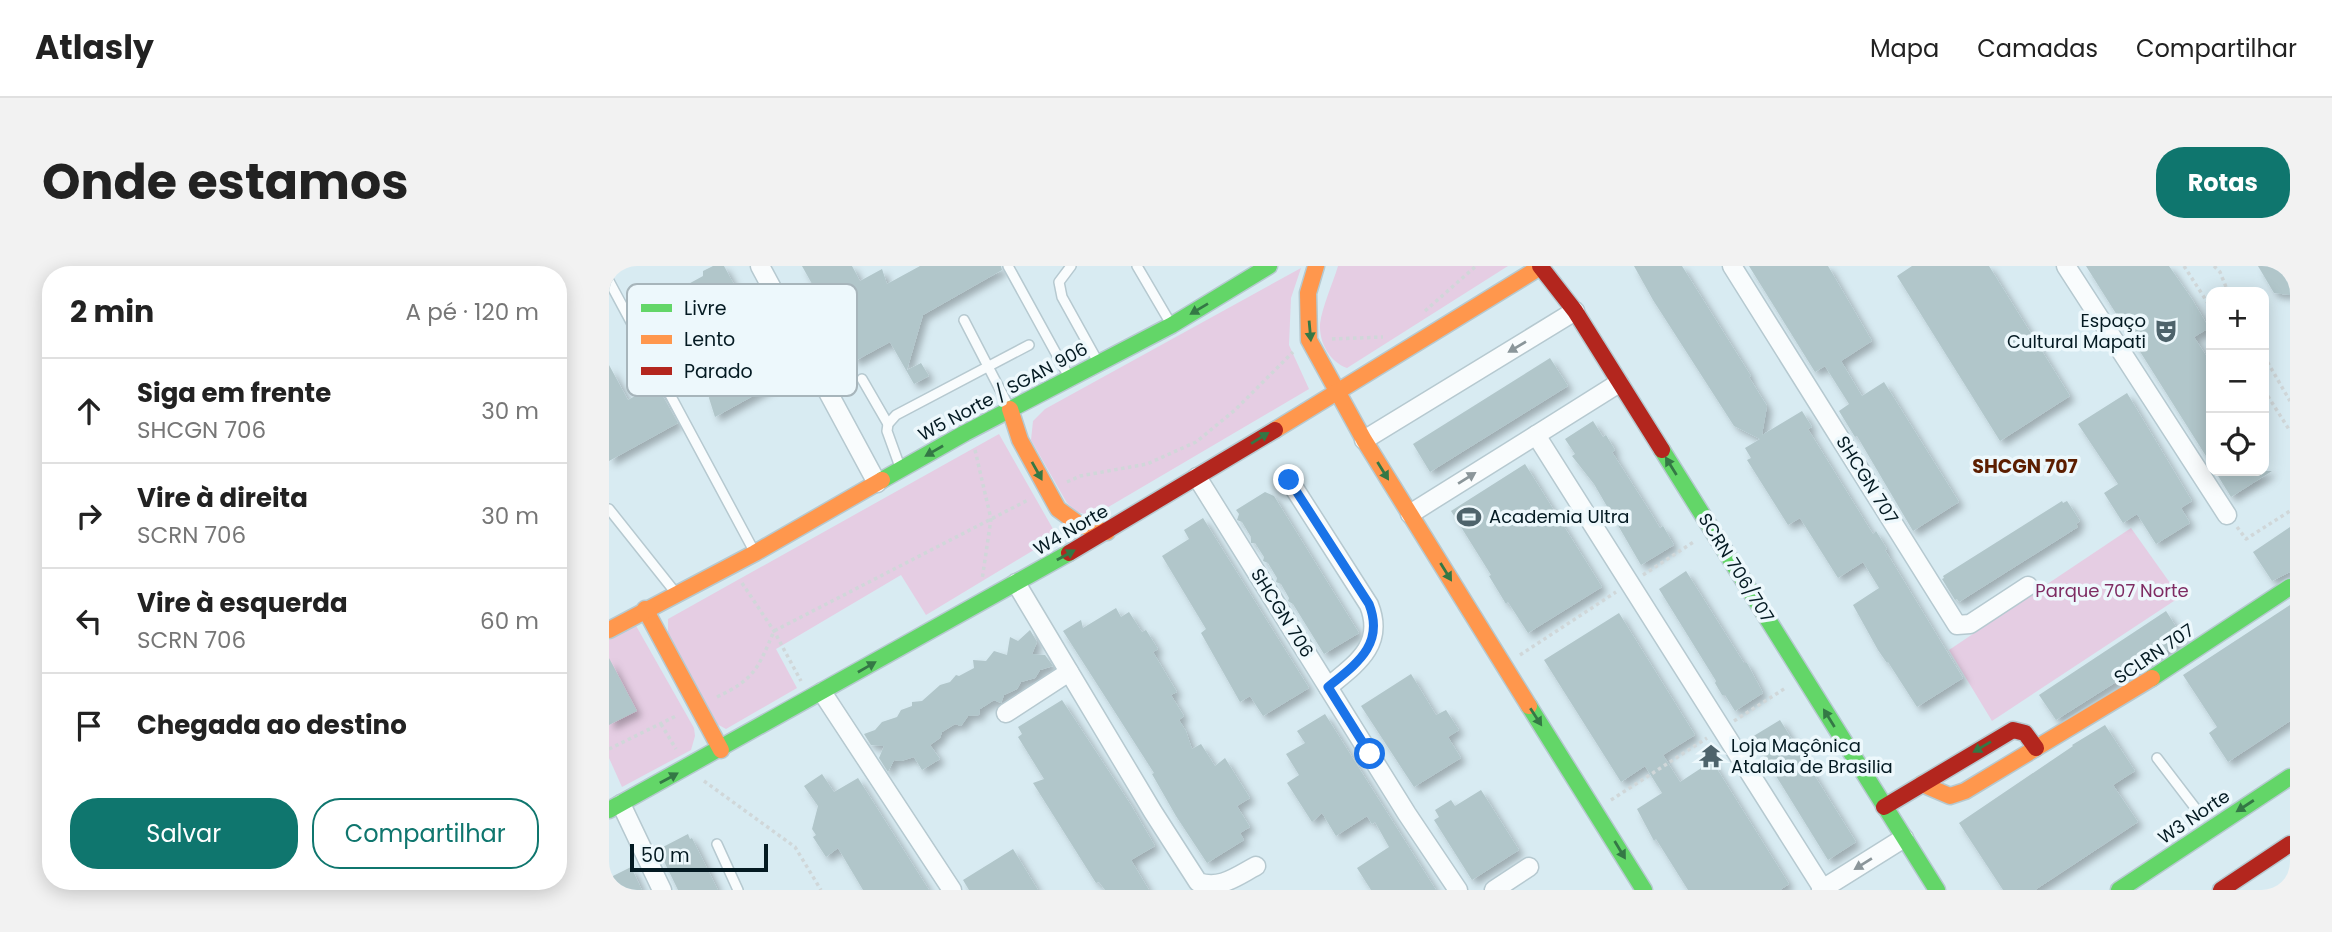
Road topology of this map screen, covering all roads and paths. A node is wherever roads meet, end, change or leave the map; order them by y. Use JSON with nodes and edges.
{"nodes":[{"id":1,"x":759,"y":266,"type":"edge"},
{"id":2,"x":1008,"y":266,"type":"edge"},
{"id":3,"x":1071,"y":266,"type":"edge"},
{"id":4,"x":1137,"y":266,"type":"edge"},
{"id":5,"x":1316,"y":266,"type":"edge"},
{"id":6,"x":1541,"y":266,"type":"edge"},
{"id":7,"x":1732,"y":266,"type":"edge"},
{"id":8,"x":2066,"y":266,"type":"edge"},
{"id":9,"x":2184,"y":266,"type":"edge"},
{"id":10,"x":2214,"y":266,"type":"edge"},
{"id":11,"x":1260,"y":268,"type":"edge"},
{"id":12,"x":609,"y":281,"type":"edge"},
{"id":13,"x":769,"y":284,"type":"edge"},
{"id":14,"x":2226,"y":287,"type":"edge"},
{"id":15,"x":2206,"y":300,"type":"edge"},
{"id":16,"x":1575,"y":311,"type":"junction"},
{"id":17,"x":627,"y":315,"type":"edge"},
{"id":18,"x":964,"y":320,"type":"dead end"},
{"id":19,"x":1172,"y":326,"type":"junction"},
{"id":20,"x":1029,"y":345,"type":"dead end"},
{"id":21,"x":1098,"y":363,"type":"junction"},
{"id":22,"x":2269,"y":365,"type":"edge"},
{"id":23,"x":987,"y":367,"type":"junction"},
{"id":24,"x":1070,"y":378,"type":"junction"},
{"id":25,"x":862,"y":379,"type":"dead end"},
{"id":26,"x":1619,"y":383,"type":"junction"},
{"id":27,"x":1336,"y":391,"type":"junction"},
{"id":28,"x":671,"y":396,"type":"edge"},
{"id":29,"x":830,"y":396,"type":"edge"},
{"id":30,"x":2269,"y":398,"type":"edge"},
{"id":31,"x":2290,"y":401,"type":"edge"},
{"id":32,"x":1010,"y":409,"type":"junction"},
{"id":33,"x":888,"y":424,"type":"junction"},
{"id":34,"x":2290,"y":431,"type":"edge"},
{"id":35,"x":965,"y":433,"type":"junction"},
{"id":36,"x":1536,"y":435,"type":"junction"},
{"id":37,"x":1364,"y":440,"type":"junction"},
{"id":38,"x":901,"y":470,"type":"junction"},
{"id":39,"x":1197,"y":477,"type":"junction"},
{"id":40,"x":1289,"y":480,"type":"dead end"},
{"id":41,"x":877,"y":483,"type":"junction"},
{"id":42,"x":609,"y":509,"type":"edge"},
{"id":43,"x":2290,"y":510,"type":"edge"},
{"id":44,"x":1410,"y":514,"type":"junction"},
{"id":45,"x":2227,"y":515,"type":"joint"},
{"id":46,"x":1712,"y":530,"type":"junction"},
{"id":47,"x":1107,"y":532,"type":"junction"},
{"id":48,"x":755,"y":553,"type":"junction"},
{"id":49,"x":731,"y":567,"type":"junction"},
{"id":50,"x":1016,"y":583,"type":"junction"},
{"id":51,"x":1630,"y":583,"type":"junction"},
{"id":52,"x":2028,"y":586,"type":"dead end"},
{"id":53,"x":2290,"y":587,"type":"edge"},
{"id":54,"x":676,"y":593,"type":"junction"},
{"id":55,"x":980,"y":603,"type":"junction"},
{"id":56,"x":645,"y":609,"type":"junction"},
{"id":57,"x":612,"y":625,"type":"edge"},
{"id":58,"x":1504,"y":666,"type":"junction"},
{"id":59,"x":1069,"y":672,"type":"junction"},
{"id":60,"x":1803,"y":676,"type":"junction"},
{"id":61,"x":1328,"y":687,"type":"junction"},
{"id":62,"x":817,"y":695,"type":"junction"},
{"id":63,"x":1006,"y":713,"type":"dead end"},
{"id":64,"x":661,"y":724,"type":"dead end"},
{"id":65,"x":1722,"y":729,"type":"junction"},
{"id":66,"x":2036,"y":748,"type":"junction"},
{"id":67,"x":720,"y":750,"type":"junction"},
{"id":68,"x":2157,"y":758,"type":"dead end"},
{"id":69,"x":687,"y":768,"type":"junction"},
{"id":70,"x":2290,"y":777,"type":"edge"},
{"id":71,"x":1922,"y":784,"type":"junction"},
{"id":72,"x":615,"y":807,"type":"edge"},
{"id":73,"x":1884,"y":807,"type":"junction"},
{"id":74,"x":2196,"y":809,"type":"dead end"},
{"id":75,"x":1595,"y":810,"type":"junction"},
{"id":76,"x":2201,"y":835,"type":"junction"},
{"id":77,"x":1904,"y":838,"type":"junction"},
{"id":78,"x":717,"y":844,"type":"dead end"},
{"id":79,"x":2290,"y":844,"type":"edge"},
{"id":80,"x":1256,"y":866,"type":"dead end"},
{"id":81,"x":1529,"y":867,"type":"dead end"},
{"id":82,"x":2158,"y":887,"type":"dead end"},
{"id":83,"x":1822,"y":889,"type":"edge"},
{"id":84,"x":662,"y":890,"type":"edge"},
{"id":85,"x":738,"y":890,"type":"edge"},
{"id":86,"x":821,"y":890,"type":"edge"},
{"id":87,"x":952,"y":890,"type":"edge"},
{"id":88,"x":1458,"y":890,"type":"edge"},
{"id":89,"x":1494,"y":890,"type":"edge"},
{"id":90,"x":1644,"y":890,"type":"edge"},
{"id":91,"x":1937,"y":890,"type":"edge"},
{"id":92,"x":2119,"y":890,"type":"edge"},
{"id":93,"x":2221,"y":890,"type":"edge"}],
"edges":[{"from":1,"to":13,"type":"street"},
{"from":2,"to":24,"type":"lane"},
{"from":3,"to":21,"type":"lane"},
{"from":4,"to":19,"type":"lane"},
{"from":5,"to":27,"type":"main road","one_way":true},
{"from":6,"to":16,"type":"main road","name":"SCRN 706/707"},
{"from":6,"to":27,"type":"main road","name":"W4 Norte"},
{"from":7,"to":52,"type":"street","name":"SHCGN 707"},
{"from":8,"to":45,"type":"street"},
{"from":9,"to":15,"type":"path"},
{"from":10,"to":14,"type":"path"},
{"from":11,"to":19,"type":"main road","name":"W5 Norte / SGAN 906","one_way":true},
{"from":12,"to":17,"type":"lane"},
{"from":16,"to":26,"type":"main road","name":"SCRN 706/707"},
{"from":16,"to":37,"type":"street","one_way":true},
{"from":18,"to":23,"type":"lane"},
{"from":19,"to":21,"type":"main road","name":"W5 Norte / SGAN 906"},
{"from":20,"to":23,"type":"lane"},
{"from":21,"to":24,"type":"main road","name":"W5 Norte / SGAN 906"},
{"from":22,"to":31,"type":"path"},
{"from":23,"to":32,"type":"lane"},
{"from":23,"to":33,"type":"lane"},
{"from":24,"to":32,"type":"main road","name":"W5 Norte / SGAN 906"},
{"from":25,"to":33,"type":"lane"},
{"from":26,"to":36,"type":"street"},
{"from":46,"to":26,"type":"main road","name":"SCRN 706/707","one_way":true},
{"from":27,"to":37,"type":"main road"},
{"from":39,"to":27,"type":"main road","name":"W4 Norte","one_way":true},
{"from":28,"to":48,"type":"lane"},
{"from":29,"to":41,"type":"street"},
{"from":30,"to":34,"type":"path"},
{"from":32,"to":35,"type":"main road","name":"W5 Norte / SGAN 906"},
{"from":32,"to":47,"type":"main road","one_way":true},
{"from":33,"to":38,"type":"lane"},
{"from":35,"to":38,"type":"main road","name":"W5 Norte / SGAN 906","one_way":true},
{"from":35,"to":55,"type":"path"},
{"from":44,"to":36,"type":"street","one_way":true},
{"from":36,"to":51,"type":"street"},
{"from":37,"to":44,"type":"main road","one_way":true},
{"from":38,"to":41,"type":"main road","name":"W5 Norte / SGAN 906"},
{"from":39,"to":47,"type":"main road","name":"W4 Norte"},
{"from":39,"to":61,"type":"street","name":"SHCGN 706"},
{"from":40,"to":61,"type":"street"},
{"from":41,"to":48,"type":"main road","name":"W5 Norte / SGAN 906"},
{"from":42,"to":54,"type":"lane"},
{"from":43,"to":45,"type":"path"},
{"from":44,"to":58,"type":"main road","one_way":true},
{"from":46,"to":51,"type":"path"},
{"from":46,"to":60,"type":"main road","name":"SCRN 706/707"},
{"from":50,"to":47,"type":"main road","name":"W4 Norte","one_way":true},
{"from":48,"to":49,"type":"main road","name":"W5 Norte / SGAN 906"},
{"from":49,"to":54,"type":"main road","name":"W5 Norte / SGAN 906"},
{"from":49,"to":62,"type":"path"},
{"from":50,"to":55,"type":"main road","name":"W4 Norte"},
{"from":50,"to":59,"type":"street"},
{"from":51,"to":58,"type":"path"},
{"from":51,"to":65,"type":"street"},
{"from":53,"to":66,"type":"main road","name":"SCLRN 707"},
{"from":54,"to":56,"type":"main road","name":"W5 Norte / SGAN 906"},
{"from":62,"to":55,"type":"main road","name":"W4 Norte","one_way":true},
{"from":56,"to":57,"type":"main road","name":"W5 Norte / SGAN 906"},
{"from":56,"to":67,"type":"main road"},
{"from":58,"to":75,"type":"main road","one_way":true},
{"from":59,"to":63,"type":"street"},
{"from":59,"to":80,"type":"street"},
{"from":60,"to":65,"type":"path"},
{"from":73,"to":60,"type":"main road","name":"SCRN 706/707","one_way":true},
{"from":61,"to":88,"type":"street","name":"SHCGN 706"},
{"from":62,"to":67,"type":"main road","name":"W4 Norte"},
{"from":62,"to":87,"type":"street"},
{"from":64,"to":69,"type":"path"},
{"from":65,"to":75,"type":"path"},
{"from":65,"to":83,"type":"street"},
{"from":66,"to":71,"type":"main road","name":"SCLRN 707"},
{"from":66,"to":71,"type":"main road","one_way":true},
{"from":67,"to":69,"type":"main road","name":"W4 Norte"},
{"from":68,"to":74,"type":"lane"},
{"from":72,"to":69,"type":"main road","name":"W4 Norte","one_way":true},
{"from":69,"to":86,"type":"path"},
{"from":70,"to":76,"type":"main road","name":"W3 Norte","one_way":true},
{"from":71,"to":73,"type":"main road"},
{"from":72,"to":84,"type":"street"},
{"from":73,"to":77,"type":"main road","name":"SCRN 706/707"},
{"from":75,"to":90,"type":"main road","one_way":true},
{"from":76,"to":82,"type":"main road"},
{"from":76,"to":92,"type":"main road","name":"W3 Norte"},
{"from":77,"to":83,"type":"street","one_way":true},
{"from":77,"to":91,"type":"main road","name":"SCRN 706/707"},
{"from":78,"to":85,"type":"lane"},
{"from":79,"to":93,"type":"main road"},
{"from":81,"to":89,"type":"street"}]}
